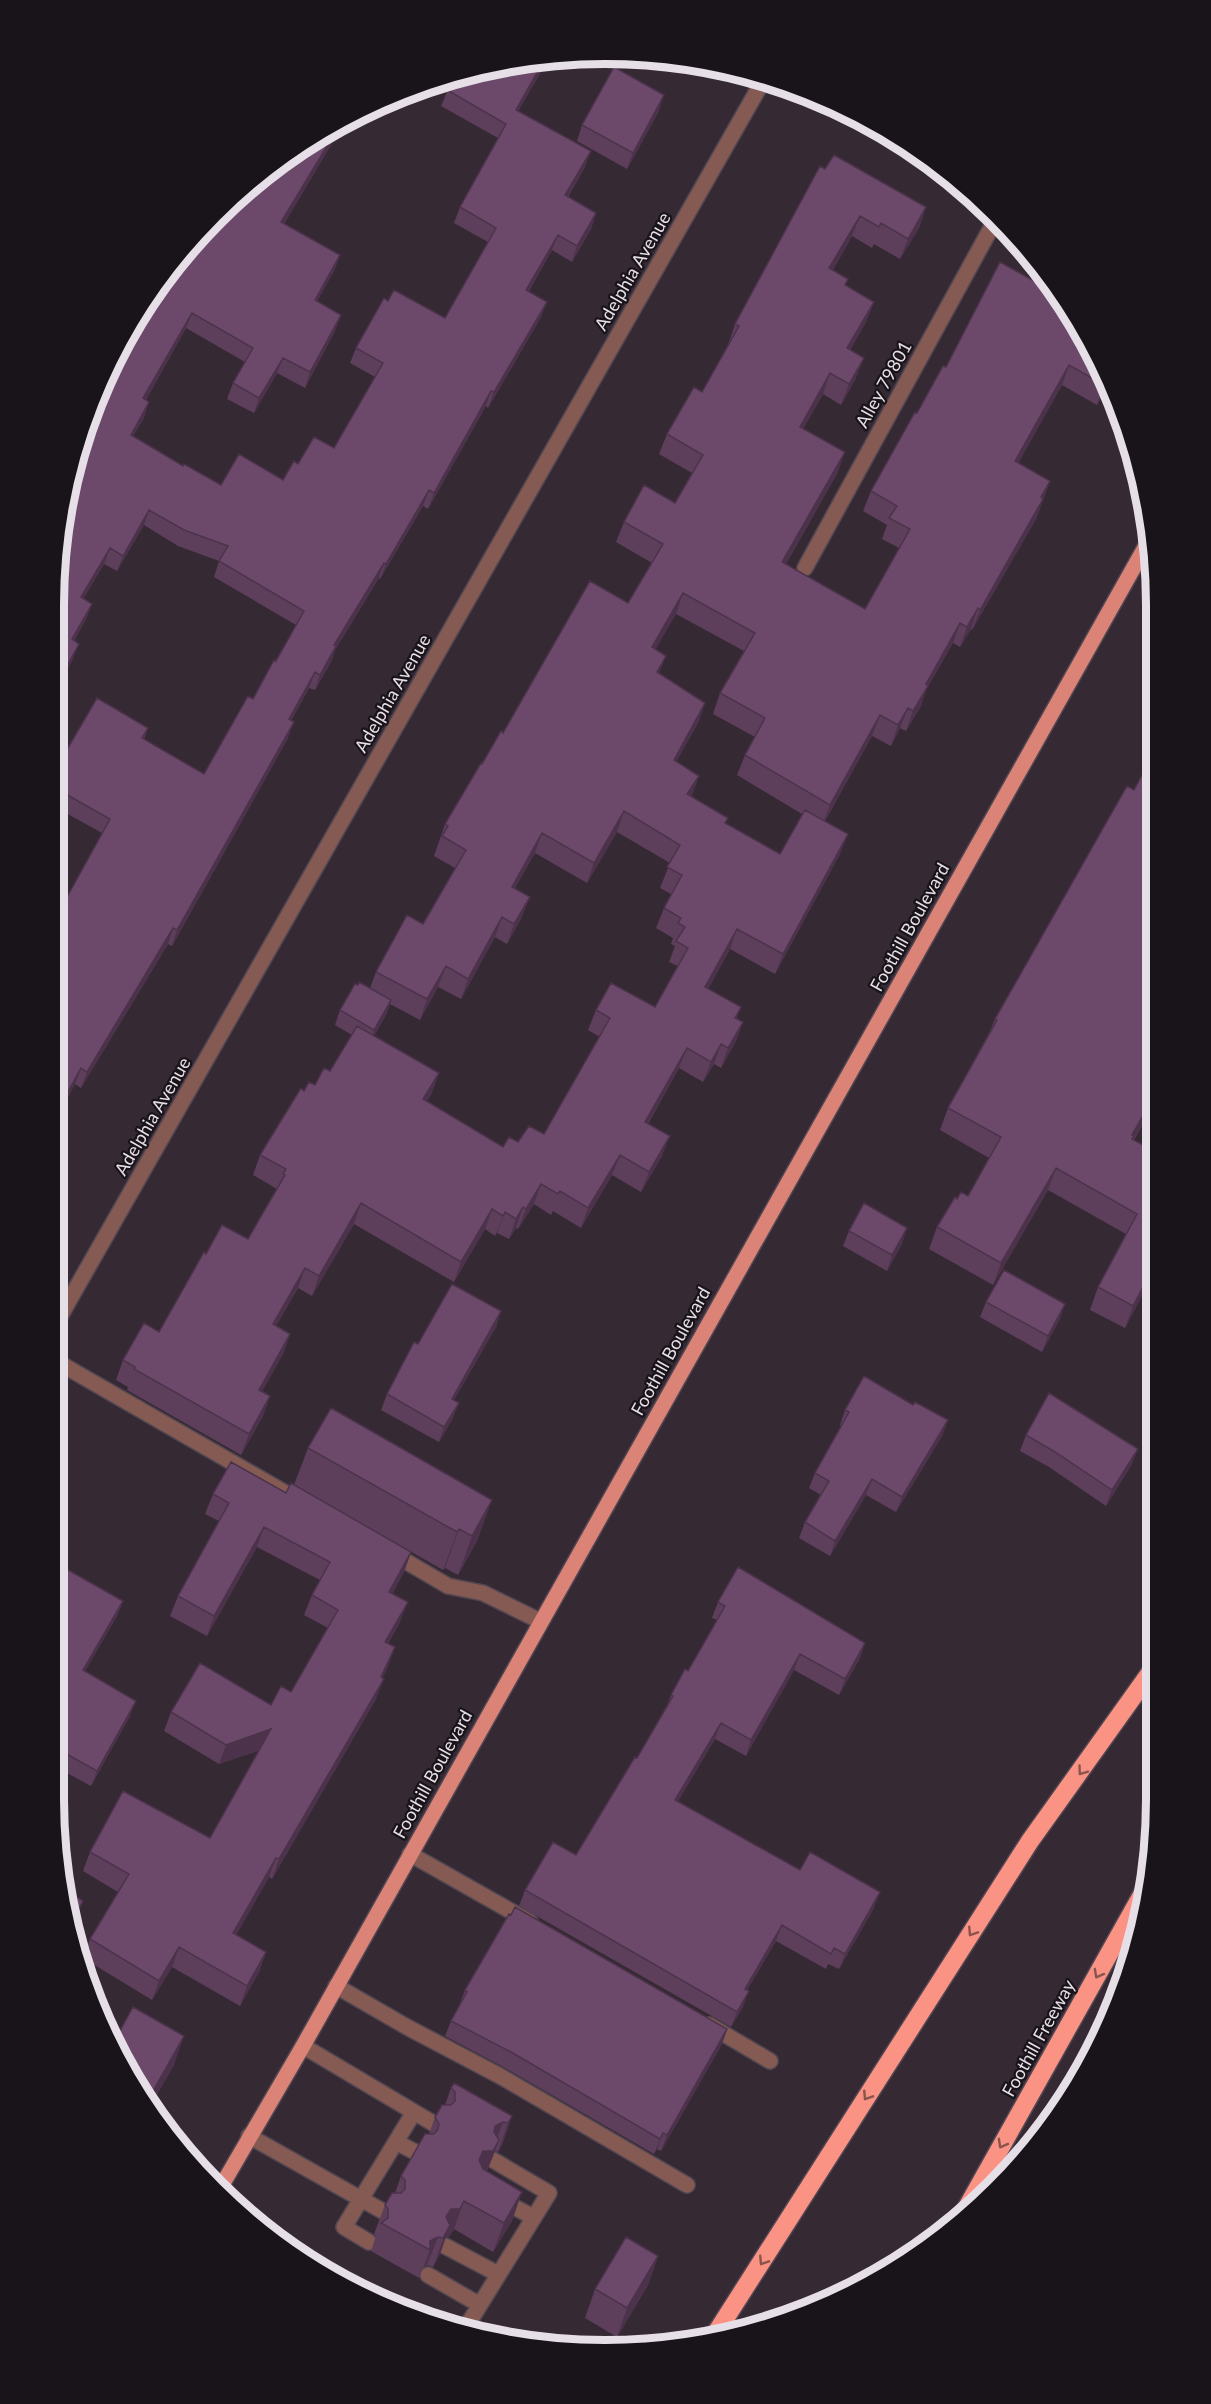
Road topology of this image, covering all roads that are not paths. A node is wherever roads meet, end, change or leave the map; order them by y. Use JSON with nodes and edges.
{"nodes":[{"id":1,"x":759,"y":87,"type":"edge"},
{"id":2,"x":992,"y":227,"type":"edge"},
{"id":3,"x":1143,"y":550,"type":"edge"},
{"id":4,"x":805,"y":568,"type":"dead end"},
{"id":5,"x":64,"y":1309,"type":"edge"},
{"id":6,"x":64,"y":1366,"type":"edge"},
{"id":7,"x":314,"y":1509,"type":"edge"},
{"id":8,"x":376,"y":1544,"type":"edge"},
{"id":9,"x":540,"y":1621,"type":"junction"},
{"id":10,"x":1146,"y":1679,"type":"edge"},
{"id":11,"x":410,"y":1854,"type":"junction"},
{"id":12,"x":1135,"y":1907,"type":"edge"},
{"id":13,"x":540,"y":1927,"type":"edge"},
{"id":14,"x":336,"y":1986,"type":"junction"},
{"id":15,"x":700,"y":2020,"type":"edge"},
{"id":16,"x":303,"y":2046,"type":"junction"},
{"id":17,"x":770,"y":2061,"type":"dead end"},
{"id":18,"x":414,"y":2112,"type":"junction"},
{"id":19,"x":436,"y":2125,"type":"edge"},
{"id":20,"x":249,"y":2136,"type":"junction"},
{"id":21,"x":396,"y":2142,"type":"junction"},
{"id":22,"x":420,"y":2154,"type":"edge"},
{"id":23,"x":493,"y":2160,"type":"edge"},
{"id":24,"x":224,"y":2182,"type":"edge"},
{"id":25,"x":687,"y":2185,"type":"dead end"},
{"id":26,"x":487,"y":2193,"type":"edge"},
{"id":27,"x":973,"y":2195,"type":"edge"},
{"id":28,"x":361,"y":2198,"type":"junction"},
{"id":29,"x":386,"y":2213,"type":"edge"},
{"id":30,"x":533,"y":2217,"type":"junction"},
{"id":31,"x":369,"y":2242,"type":"dead end"},
{"id":32,"x":444,"y":2246,"type":"edge"},
{"id":33,"x":498,"y":2274,"type":"junction"},
{"id":34,"x":428,"y":2275,"type":"edge"},
{"id":35,"x":480,"y":2305,"type":"junction"},
{"id":36,"x":470,"y":2322,"type":"edge"},
{"id":37,"x":721,"y":2327,"type":"edge"}],
"edges":[{"from":1,"to":5,"type":"street","name":"Adelphia Avenue"},
{"from":2,"to":4,"type":"street","name":"Alley 79801"},
{"from":3,"to":9,"type":"main road","name":"Foothill Boulevard"},
{"from":6,"to":7,"type":"street"},
{"from":8,"to":9,"type":"street"},
{"from":9,"to":11,"type":"main road","name":"Foothill Boulevard"},
{"from":10,"to":37,"type":"highway","one_way":true},
{"from":11,"to":13,"type":"street"},
{"from":11,"to":14,"type":"main road","name":"Foothill Boulevard"},
{"from":12,"to":27,"type":"highway","name":"Foothill Freeway","one_way":true},
{"from":14,"to":16,"type":"main road","name":"Foothill Boulevard"},
{"from":14,"to":25,"type":"street"},
{"from":15,"to":17,"type":"street"},
{"from":16,"to":18,"type":"street"},
{"from":16,"to":20,"type":"main road","name":"Foothill Boulevard"},
{"from":18,"to":19,"type":"street"},
{"from":18,"to":21,"type":"street"},
{"from":20,"to":24,"type":"main road","name":"Foothill Boulevard"},
{"from":20,"to":28,"type":"street"},
{"from":21,"to":22,"type":"street"},
{"from":21,"to":28,"type":"street"},
{"from":23,"to":30,"type":"street"},
{"from":26,"to":30,"type":"street"},
{"from":28,"to":29,"type":"street"},
{"from":28,"to":31,"type":"street"},
{"from":30,"to":33,"type":"street"},
{"from":32,"to":33,"type":"street"},
{"from":33,"to":35,"type":"street"},
{"from":34,"to":35,"type":"street"},
{"from":35,"to":36,"type":"street"}]}
